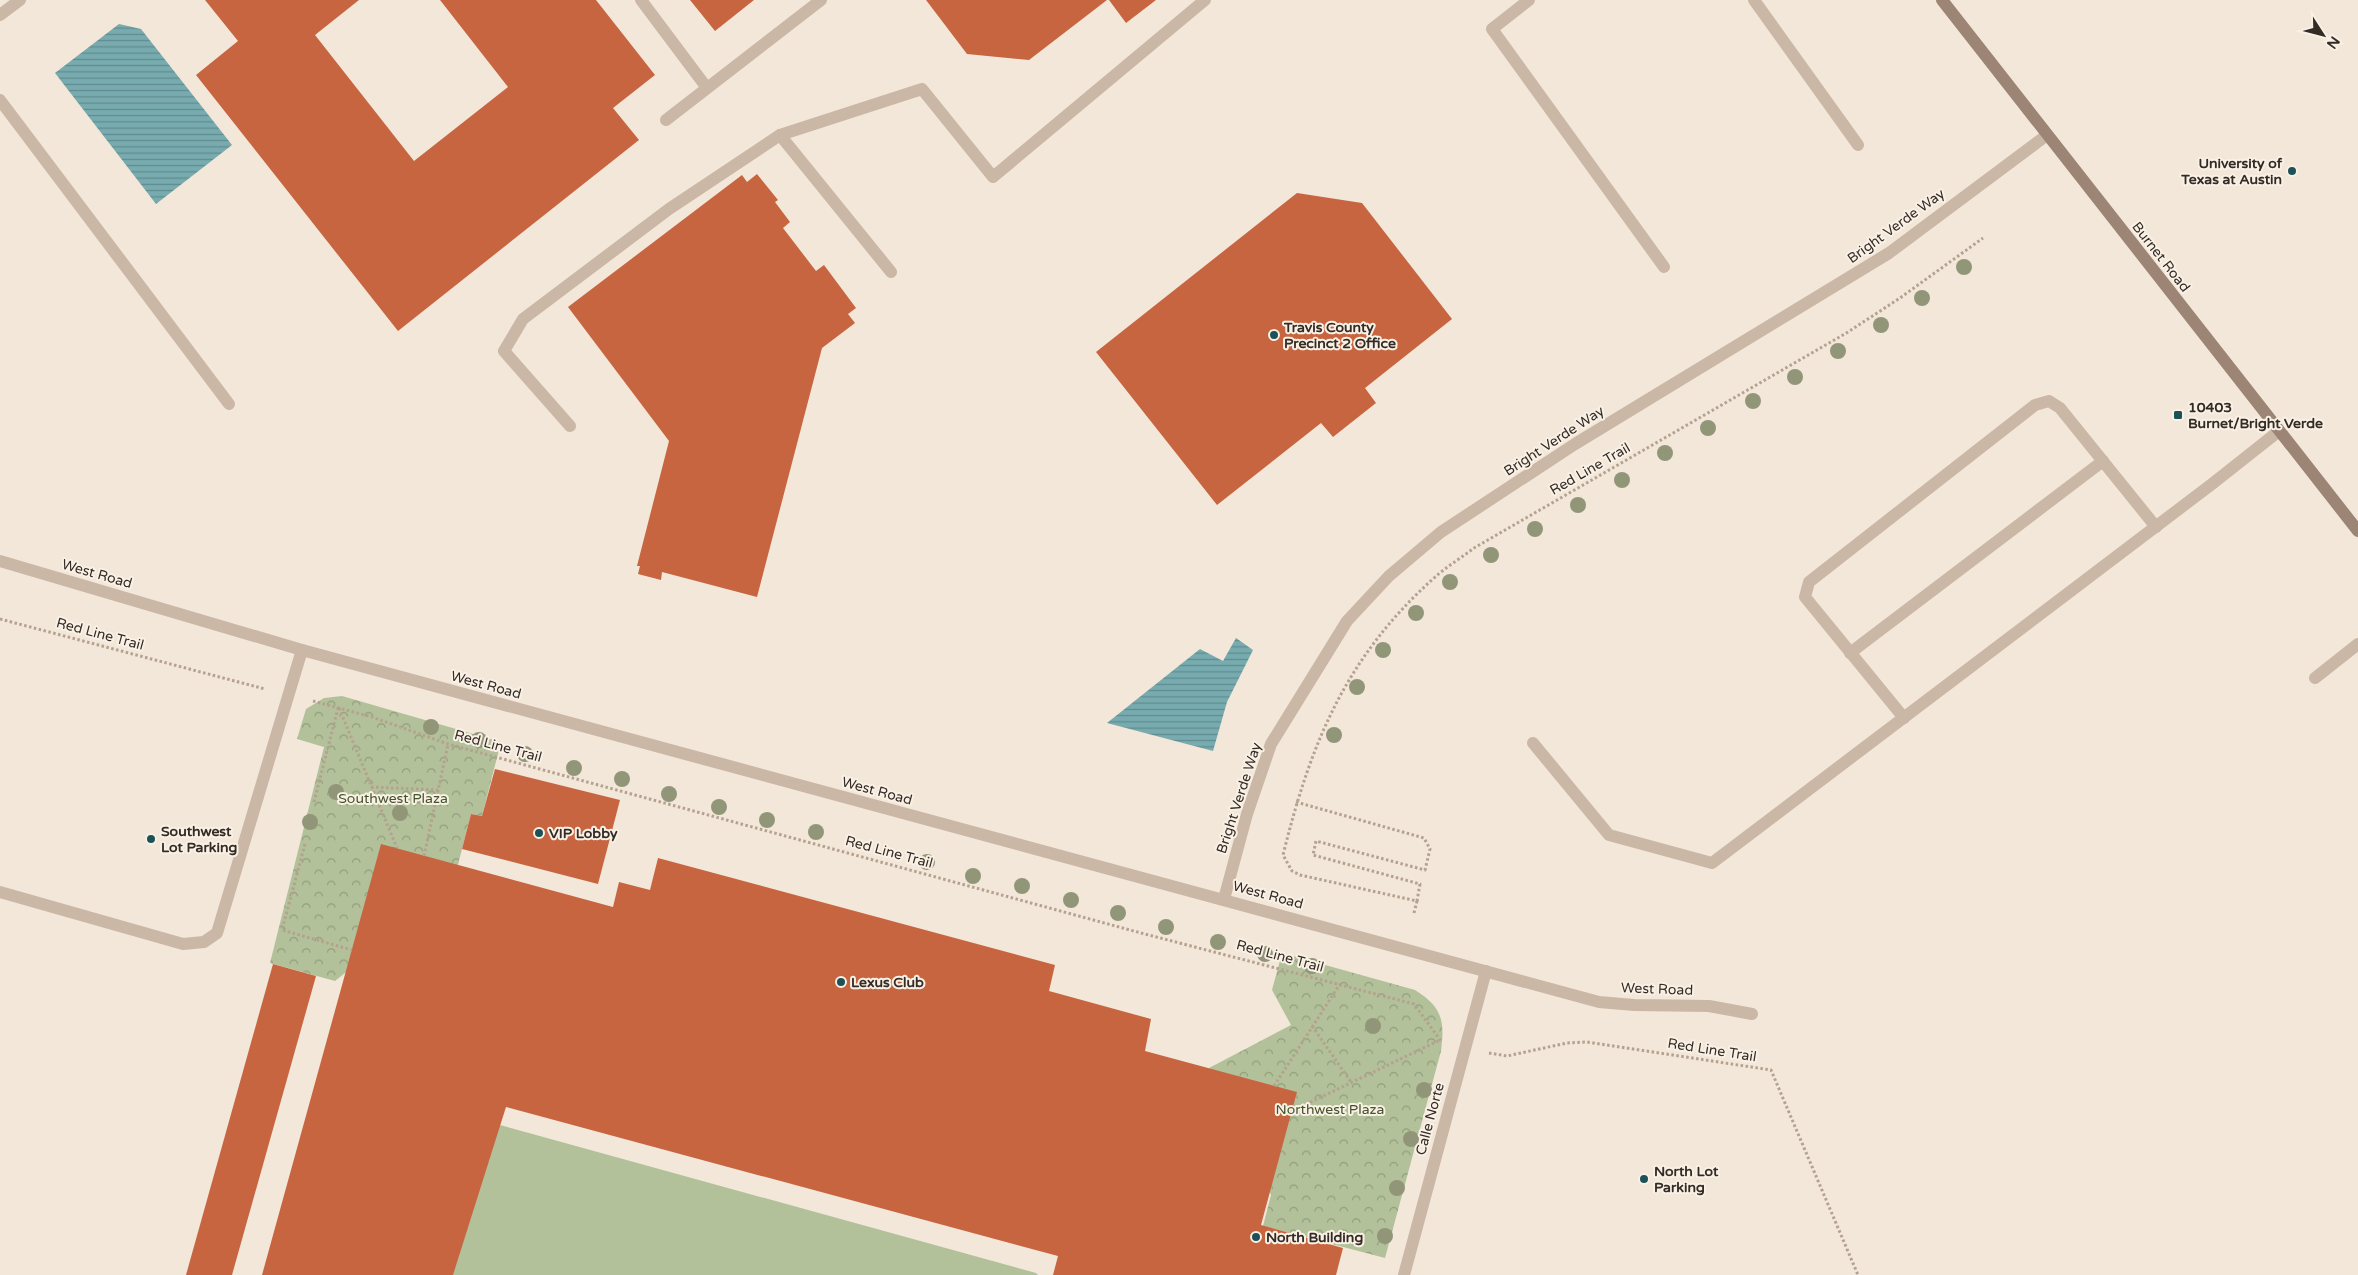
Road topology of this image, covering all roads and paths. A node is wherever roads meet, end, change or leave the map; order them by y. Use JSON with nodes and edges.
{"nodes":[{"id":1,"x":20,"y":0,"type":"edge"},
{"id":2,"x":641,"y":0,"type":"edge"},
{"id":3,"x":821,"y":0,"type":"edge"},
{"id":4,"x":1205,"y":0,"type":"edge"},
{"id":5,"x":1529,"y":0,"type":"edge"},
{"id":6,"x":1754,"y":0,"type":"edge"},
{"id":7,"x":1942,"y":0,"type":"edge"},
{"id":8,"x":0,"y":15,"type":"edge"},
{"id":9,"x":707,"y":88,"type":"junction"},
{"id":10,"x":0,"y":100,"type":"edge"},
{"id":11,"x":666,"y":120,"type":"dead end"},
{"id":12,"x":780,"y":135,"type":"junction"},
{"id":13,"x":2047,"y":135,"type":"junction"},
{"id":14,"x":1858,"y":145,"type":"dead end"},
{"id":15,"x":1983,"y":238,"type":"dead end"},
{"id":16,"x":1664,"y":267,"type":"dead end"},
{"id":17,"x":891,"y":272,"type":"dead end"},
{"id":18,"x":229,"y":404,"type":"dead end"},
{"id":19,"x":570,"y":426,"type":"dead end"},
{"id":20,"x":2279,"y":431,"type":"junction"},
{"id":21,"x":2103,"y":461,"type":"junction"},
{"id":22,"x":2156,"y":526,"type":"junction"},
{"id":23,"x":2358,"y":531,"type":"edge"},
{"id":24,"x":0,"y":561,"type":"edge"},
{"id":25,"x":0,"y":619,"type":"edge"},
{"id":26,"x":2358,"y":644,"type":"edge"},
{"id":27,"x":302,"y":650,"type":"junction"},
{"id":28,"x":1850,"y":653,"type":"junction"},
{"id":29,"x":2315,"y":678,"type":"dead end"},
{"id":30,"x":253,"y":686,"type":"dead end"},
{"id":31,"x":318,"y":702,"type":"dead end"},
{"id":32,"x":339,"y":707,"type":"junction"},
{"id":33,"x":1904,"y":718,"type":"junction"},
{"id":34,"x":1533,"y":743,"type":"dead end"},
{"id":35,"x":448,"y":744,"type":"junction"},
{"id":36,"x":371,"y":787,"type":"junction"},
{"id":37,"x":438,"y":790,"type":"junction"},
{"id":38,"x":314,"y":802,"type":"dead end"},
{"id":39,"x":1296,"y":802,"type":"junction"},
{"id":40,"x":305,"y":844,"type":"dead end"},
{"id":41,"x":397,"y":848,"type":"dead end"},
{"id":42,"x":424,"y":856,"type":"dead end"},
{"id":43,"x":0,"y":892,"type":"edge"},
{"id":44,"x":1224,"y":899,"type":"junction"},
{"id":45,"x":1417,"y":901,"type":"junction"},
{"id":46,"x":1414,"y":914,"type":"dead end"},
{"id":47,"x":352,"y":950,"type":"dead end"},
{"id":48,"x":1486,"y":971,"type":"junction"},
{"id":49,"x":1340,"y":984,"type":"junction"},
{"id":50,"x":1752,"y":1014,"type":"dead end"},
{"id":51,"x":1312,"y":1026,"type":"junction"},
{"id":52,"x":1490,"y":1053,"type":"dead end"},
{"id":53,"x":1351,"y":1082,"type":"junction"},
{"id":54,"x":1274,"y":1086,"type":"dead end"},
{"id":55,"x":1292,"y":1111,"type":"dead end"},
{"id":56,"x":1404,"y":1275,"type":"edge"},
{"id":57,"x":1858,"y":1275,"type":"edge"}],
"edges":[{"from":1,"to":8,"type":"street"},
{"from":2,"to":9,"type":"street"},
{"from":3,"to":9,"type":"street"},
{"from":4,"to":12,"type":"street"},
{"from":5,"to":16,"type":"street"},
{"from":6,"to":14,"type":"street"},
{"from":7,"to":13,"type":"main road","name":"Burnet Road"},
{"from":9,"to":11,"type":"street"},
{"from":10,"to":18,"type":"street"},
{"from":12,"to":17,"type":"street"},
{"from":12,"to":19,"type":"street"},
{"from":13,"to":20,"type":"main road","name":"Burnet Road"},
{"from":13,"to":44,"type":"street","name":"Bright Verde Way"},
{"from":15,"to":39,"type":"path","name":"Red Line Trail"},
{"from":20,"to":22,"type":"street"},
{"from":20,"to":23,"type":"main road","name":"Burnet Road"},
{"from":21,"to":22,"type":"street"},
{"from":21,"to":28,"type":"street"},
{"from":21,"to":28,"type":"street"},
{"from":22,"to":33,"type":"street"},
{"from":24,"to":27,"type":"street","name":"West Road"},
{"from":25,"to":30,"type":"path","name":"Red Line Trail"},
{"from":26,"to":29,"type":"street"},
{"from":27,"to":43,"type":"street"},
{"from":27,"to":44,"type":"street","name":"West Road"},
{"from":28,"to":33,"type":"street"},
{"from":31,"to":32,"type":"path","name":"Red Line Trail"},
{"from":32,"to":35,"type":"path","name":"Red Line Trail"},
{"from":32,"to":36,"type":"path"},
{"from":32,"to":38,"type":"path"},
{"from":33,"to":34,"type":"street"},
{"from":35,"to":37,"type":"path"},
{"from":35,"to":49,"type":"path","name":"Red Line Trail"},
{"from":36,"to":37,"type":"path"},
{"from":36,"to":41,"type":"path"},
{"from":37,"to":42,"type":"path"},
{"from":39,"to":45,"type":"path","name":"Red Line Trail"},
{"from":39,"to":45,"type":"path"},
{"from":40,"to":47,"type":"path"},
{"from":44,"to":48,"type":"street","name":"West Road"},
{"from":45,"to":46,"type":"path"},
{"from":48,"to":50,"type":"street","name":"West Road"},
{"from":48,"to":56,"type":"street","name":"Calle Norte"},
{"from":49,"to":51,"type":"path"},
{"from":49,"to":53,"type":"path","name":"Red Line Trail"},
{"from":51,"to":53,"type":"path"},
{"from":51,"to":54,"type":"path"},
{"from":52,"to":57,"type":"path","name":"Red Line Trail"},
{"from":53,"to":55,"type":"path"}]}
